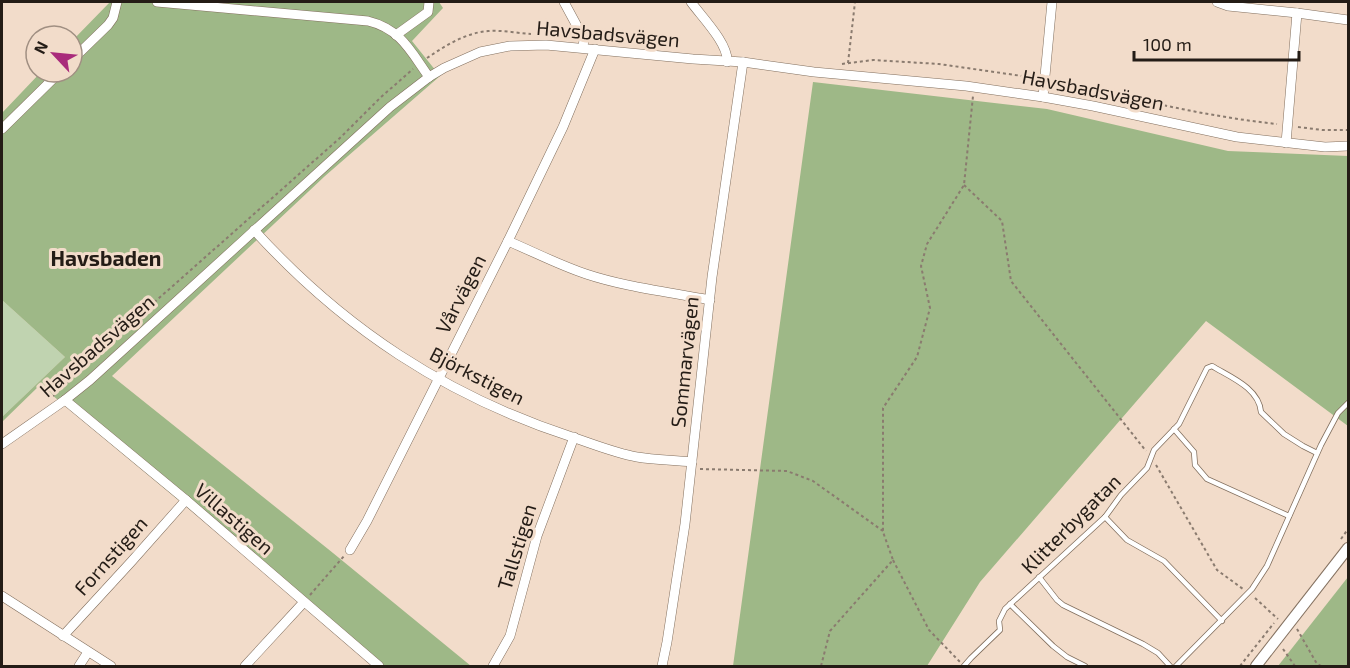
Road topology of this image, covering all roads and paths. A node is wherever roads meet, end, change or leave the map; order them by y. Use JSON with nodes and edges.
{"nodes":[{"id":1,"x":117,"y":2,"type":"edge"},
{"id":2,"x":157,"y":2,"type":"edge"},
{"id":3,"x":429,"y":2,"type":"edge"},
{"id":4,"x":564,"y":2,"type":"edge"},
{"id":5,"x":691,"y":2,"type":"edge"},
{"id":6,"x":855,"y":2,"type":"edge"},
{"id":7,"x":1052,"y":2,"type":"edge"},
{"id":8,"x":1217,"y":2,"type":"edge"},
{"id":9,"x":1228,"y":4,"type":"edge"},
{"id":10,"x":1297,"y":13,"type":"junction"},
{"id":11,"x":1348,"y":20,"type":"edge"},
{"id":12,"x":396,"y":35,"type":"junction"},
{"id":13,"x":539,"y":35,"type":"dead end"},
{"id":14,"x":583,"y":47,"type":"junction"},
{"id":15,"x":84,"y":48,"type":"edge"},
{"id":16,"x":595,"y":50,"type":"junction"},
{"id":17,"x":727,"y":62,"type":"junction"},
{"id":18,"x":743,"y":62,"type":"junction"},
{"id":19,"x":419,"y":63,"type":"junction"},
{"id":20,"x":848,"y":63,"type":"junction"},
{"id":21,"x":842,"y":64,"type":"dead end"},
{"id":22,"x":429,"y":77,"type":"junction"},
{"id":23,"x":1045,"y":79,"type":"junction"},
{"id":24,"x":48,"y":84,"type":"edge"},
{"id":25,"x":974,"y":87,"type":"junction"},
{"id":26,"x":1043,"y":97,"type":"junction"},
{"id":27,"x":1287,"y":125,"type":"junction"},
{"id":28,"x":2,"y":129,"type":"edge"},
{"id":29,"x":1348,"y":130,"type":"edge"},
{"id":30,"x":1286,"y":143,"type":"junction"},
{"id":31,"x":1348,"y":146,"type":"edge"},
{"id":32,"x":964,"y":185,"type":"junction"},
{"id":33,"x":254,"y":230,"type":"junction"},
{"id":34,"x":508,"y":241,"type":"junction"},
{"id":35,"x":710,"y":300,"type":"junction"},
{"id":36,"x":438,"y":379,"type":"junction"},
{"id":37,"x":49,"y":399,"type":"dead end"},
{"id":38,"x":65,"y":400,"type":"junction"},
{"id":39,"x":1348,"y":403,"type":"edge"},
{"id":40,"x":1174,"y":429,"type":"junction"},
{"id":41,"x":574,"y":437,"type":"junction"},
{"id":42,"x":2,"y":444,"type":"edge"},
{"id":43,"x":1317,"y":453,"type":"junction"},
{"id":44,"x":1151,"y":457,"type":"junction"},
{"id":45,"x":691,"y":465,"type":"junction"},
{"id":46,"x":186,"y":500,"type":"junction"},
{"id":47,"x":1289,"y":516,"type":"junction"},
{"id":48,"x":1105,"y":517,"type":"junction"},
{"id":49,"x":883,"y":532,"type":"junction"},
{"id":50,"x":1348,"y":548,"type":"edge"},
{"id":51,"x":350,"y":549,"type":"joint"},
{"id":52,"x":893,"y":560,"type":"junction"},
{"id":53,"x":1039,"y":577,"type":"junction"},
{"id":54,"x":1249,"y":593,"type":"junction"},
{"id":55,"x":2,"y":596,"type":"edge"},
{"id":56,"x":304,"y":602,"type":"junction"},
{"id":57,"x":1010,"y":604,"type":"junction"},
{"id":58,"x":1278,"y":619,"type":"dead end"},
{"id":59,"x":1222,"y":621,"type":"junction"},
{"id":60,"x":1297,"y":629,"type":"dead end"},
{"id":61,"x":63,"y":636,"type":"junction"},
{"id":62,"x":1282,"y":648,"type":"dead end"},
{"id":63,"x":88,"y":652,"type":"junction"},
{"id":64,"x":79,"y":666,"type":"edge"},
{"id":65,"x":111,"y":666,"type":"edge"},
{"id":66,"x":245,"y":666,"type":"edge"},
{"id":67,"x":379,"y":666,"type":"edge"},
{"id":68,"x":493,"y":666,"type":"edge"},
{"id":69,"x":662,"y":666,"type":"edge"},
{"id":70,"x":821,"y":666,"type":"edge"},
{"id":71,"x":964,"y":666,"type":"edge"},
{"id":72,"x":1085,"y":666,"type":"edge"},
{"id":73,"x":1170,"y":666,"type":"edge"},
{"id":74,"x":1176,"y":666,"type":"edge"},
{"id":75,"x":1256,"y":666,"type":"edge"},
{"id":76,"x":1295,"y":666,"type":"edge"},
{"id":77,"x":1321,"y":666,"type":"edge"}],
"edges":[{"from":1,"to":15,"type":"street"},
{"from":2,"to":12,"type":"street"},
{"from":3,"to":12,"type":"street"},
{"from":4,"to":14,"type":"street"},
{"from":5,"to":17,"type":"street"},
{"from":6,"to":20,"type":"path"},
{"from":7,"to":23,"type":"street"},
{"from":8,"to":9,"type":"street"},
{"from":9,"to":10,"type":"street"},
{"from":10,"to":11,"type":"street"},
{"from":10,"to":27,"type":"street"},
{"from":12,"to":19,"type":"street"},
{"from":13,"to":19,"type":"path"},
{"from":14,"to":16,"type":"street","name":"Havsbadsvägen"},
{"from":14,"to":22,"type":"street","name":"Havsbadsvägen"},
{"from":16,"to":17,"type":"street","name":"Havsbadsvägen"},
{"from":16,"to":34,"type":"street","name":"Vårvägen"},
{"from":17,"to":18,"type":"street","name":"Havsbadsvägen"},
{"from":18,"to":25,"type":"street","name":"Havsbadsvägen"},
{"from":18,"to":35,"type":"street","name":"Sommarvägen"},
{"from":19,"to":22,"type":"street"},
{"from":19,"to":37,"type":"path"},
{"from":20,"to":21,"type":"path"},
{"from":20,"to":23,"type":"path"},
{"from":22,"to":33,"type":"street","name":"Havsbadsvägen"},
{"from":23,"to":26,"type":"street"},
{"from":23,"to":27,"type":"path"},
{"from":24,"to":28,"type":"street"},
{"from":25,"to":26,"type":"street","name":"Havsbadsvägen"},
{"from":25,"to":32,"type":"path"},
{"from":26,"to":30,"type":"street","name":"Havsbadsvägen"},
{"from":27,"to":29,"type":"path"},
{"from":27,"to":30,"type":"street"},
{"from":30,"to":31,"type":"street","name":"Havsbadsvägen"},
{"from":32,"to":44,"type":"path"},
{"from":32,"to":49,"type":"path"},
{"from":33,"to":36,"type":"street","name":"Björkstigen"},
{"from":33,"to":38,"type":"street","name":"Havsbadsvägen"},
{"from":34,"to":35,"type":"street"},
{"from":34,"to":36,"type":"street","name":"Vårvägen"},
{"from":35,"to":45,"type":"street","name":"Sommarvägen"},
{"from":36,"to":41,"type":"street","name":"Björkstigen"},
{"from":36,"to":51,"type":"street","name":"Vårvägen"},
{"from":38,"to":42,"type":"street","name":"Havsbadsvägen"},
{"from":38,"to":46,"type":"street","name":"Villastigen"},
{"from":39,"to":43,"type":"lane"},
{"from":40,"to":43,"type":"lane","name":"Klitterbygatan"},
{"from":40,"to":44,"type":"lane","name":"Klitterbygatan"},
{"from":40,"to":47,"type":"lane"},
{"from":41,"to":45,"type":"street","name":"Björkstigen"},
{"from":41,"to":68,"type":"street","name":"Tallstigen"},
{"from":43,"to":47,"type":"lane"},
{"from":44,"to":48,"type":"lane","name":"Klitterbygatan"},
{"from":44,"to":54,"type":"path"},
{"from":45,"to":49,"type":"path"},
{"from":45,"to":69,"type":"street","name":"Sommarvägen"},
{"from":46,"to":56,"type":"street","name":"Villastigen"},
{"from":46,"to":61,"type":"street","name":"Fornstigen"},
{"from":47,"to":54,"type":"lane"},
{"from":48,"to":53,"type":"lane","name":"Klitterbygatan"},
{"from":48,"to":59,"type":"lane"},
{"from":49,"to":52,"type":"path"},
{"from":50,"to":75,"type":"street"},
{"from":51,"to":56,"type":"path"},
{"from":52,"to":70,"type":"path"},
{"from":52,"to":71,"type":"path"},
{"from":53,"to":57,"type":"lane","name":"Klitterbygatan"},
{"from":53,"to":73,"type":"lane"},
{"from":54,"to":58,"type":"path"},
{"from":54,"to":59,"type":"lane"},
{"from":55,"to":61,"type":"street"},
{"from":56,"to":66,"type":"street"},
{"from":56,"to":67,"type":"street","name":"Villastigen"},
{"from":57,"to":71,"type":"lane","name":"Klitterbygatan"},
{"from":57,"to":72,"type":"lane"},
{"from":59,"to":74,"type":"lane"},
{"from":60,"to":77,"type":"path"},
{"from":61,"to":63,"type":"street"},
{"from":62,"to":76,"type":"path"},
{"from":63,"to":64,"type":"street"},
{"from":63,"to":65,"type":"street"}]}
